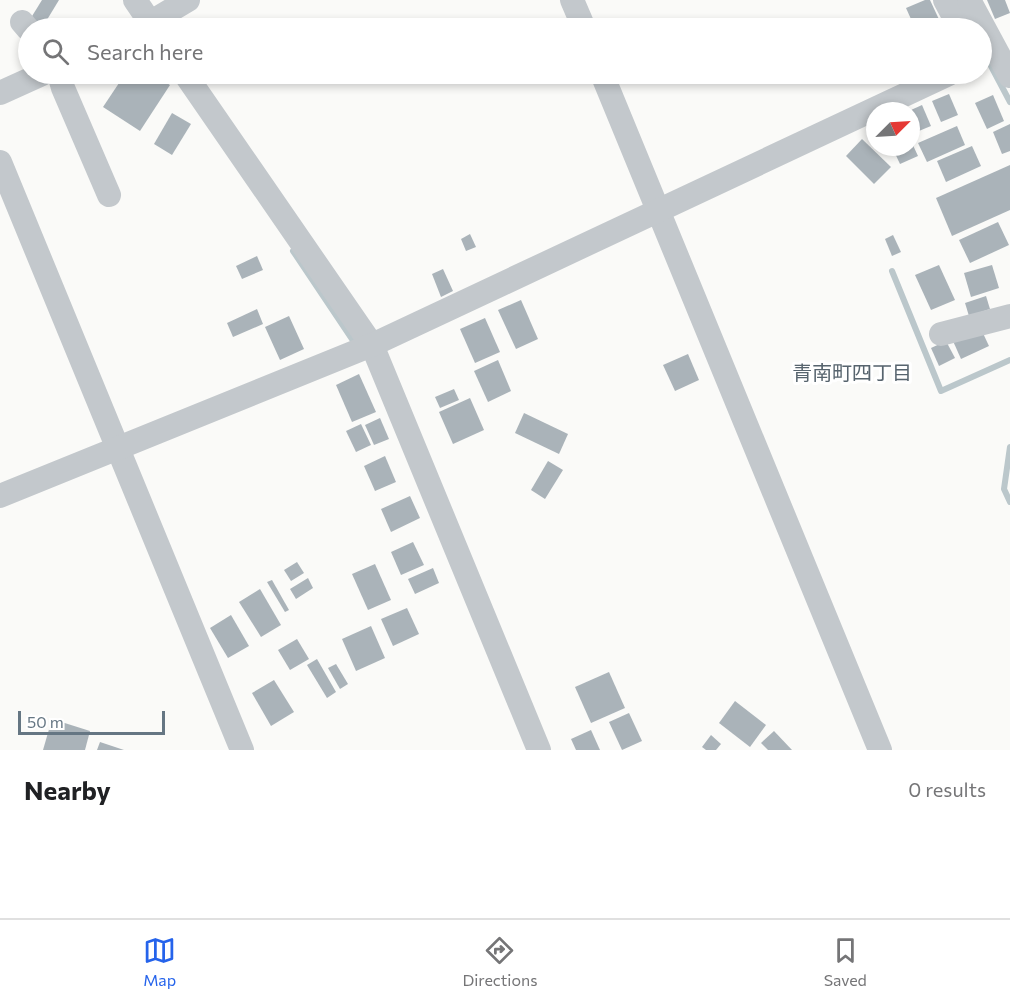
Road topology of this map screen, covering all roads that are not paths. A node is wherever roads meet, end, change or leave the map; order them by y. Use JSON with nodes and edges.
{"nodes":[{"id":1,"x":135,"y":0,"type":"edge"},
{"id":2,"x":188,"y":0,"type":"edge"},
{"id":3,"x":572,"y":0,"type":"edge"},
{"id":4,"x":945,"y":0,"type":"edge"},
{"id":5,"x":969,"y":0,"type":"edge"},
{"id":6,"x":144,"y":18,"type":"edge"},
{"id":7,"x":162,"y":18,"type":"edge"},
{"id":8,"x":580,"y":18,"type":"edge"},
{"id":9,"x":955,"y":18,"type":"edge"},
{"id":10,"x":979,"y":18,"type":"edge"},
{"id":11,"x":996,"y":50,"type":"edge"},
{"id":12,"x":1010,"y":76,"type":"edge"},
{"id":13,"x":20,"y":84,"type":"edge"},
{"id":14,"x":62,"y":84,"type":"edge"},
{"id":15,"x":192,"y":84,"type":"edge"},
{"id":16,"x":606,"y":84,"type":"edge"},
{"id":17,"x":928,"y":84,"type":"edge"},
{"id":18,"x":0,"y":93,"type":"edge"},
{"id":19,"x":0,"y":162,"type":"edge"},
{"id":20,"x":109,"y":195,"type":"dead end"},
{"id":21,"x":659,"y":211,"type":"junction"},
{"id":22,"x":1010,"y":316,"type":"edge"},
{"id":23,"x":940,"y":334,"type":"dead end"},
{"id":24,"x":372,"y":345,"type":"junction"},
{"id":25,"x":118,"y":447,"type":"junction"},
{"id":26,"x":0,"y":496,"type":"edge"},
{"id":27,"x":242,"y":750,"type":"edge"},
{"id":28,"x":539,"y":750,"type":"edge"},
{"id":29,"x":880,"y":750,"type":"edge"}],
"edges":[{"from":1,"to":6,"type":"street"},
{"from":2,"to":7,"type":"street"},
{"from":3,"to":8,"type":"street"},
{"from":4,"to":9,"type":"street"},
{"from":5,"to":10,"type":"street"},
{"from":11,"to":12,"type":"street"},
{"from":13,"to":18,"type":"street"},
{"from":14,"to":20,"type":"street"},
{"from":15,"to":24,"type":"street"},
{"from":16,"to":21,"type":"street"},
{"from":17,"to":21,"type":"street"},
{"from":19,"to":25,"type":"street"},
{"from":21,"to":24,"type":"street"},
{"from":21,"to":29,"type":"street"},
{"from":22,"to":23,"type":"street"},
{"from":24,"to":25,"type":"street"},
{"from":24,"to":28,"type":"street"},
{"from":25,"to":26,"type":"street"},
{"from":25,"to":27,"type":"street"}]}
